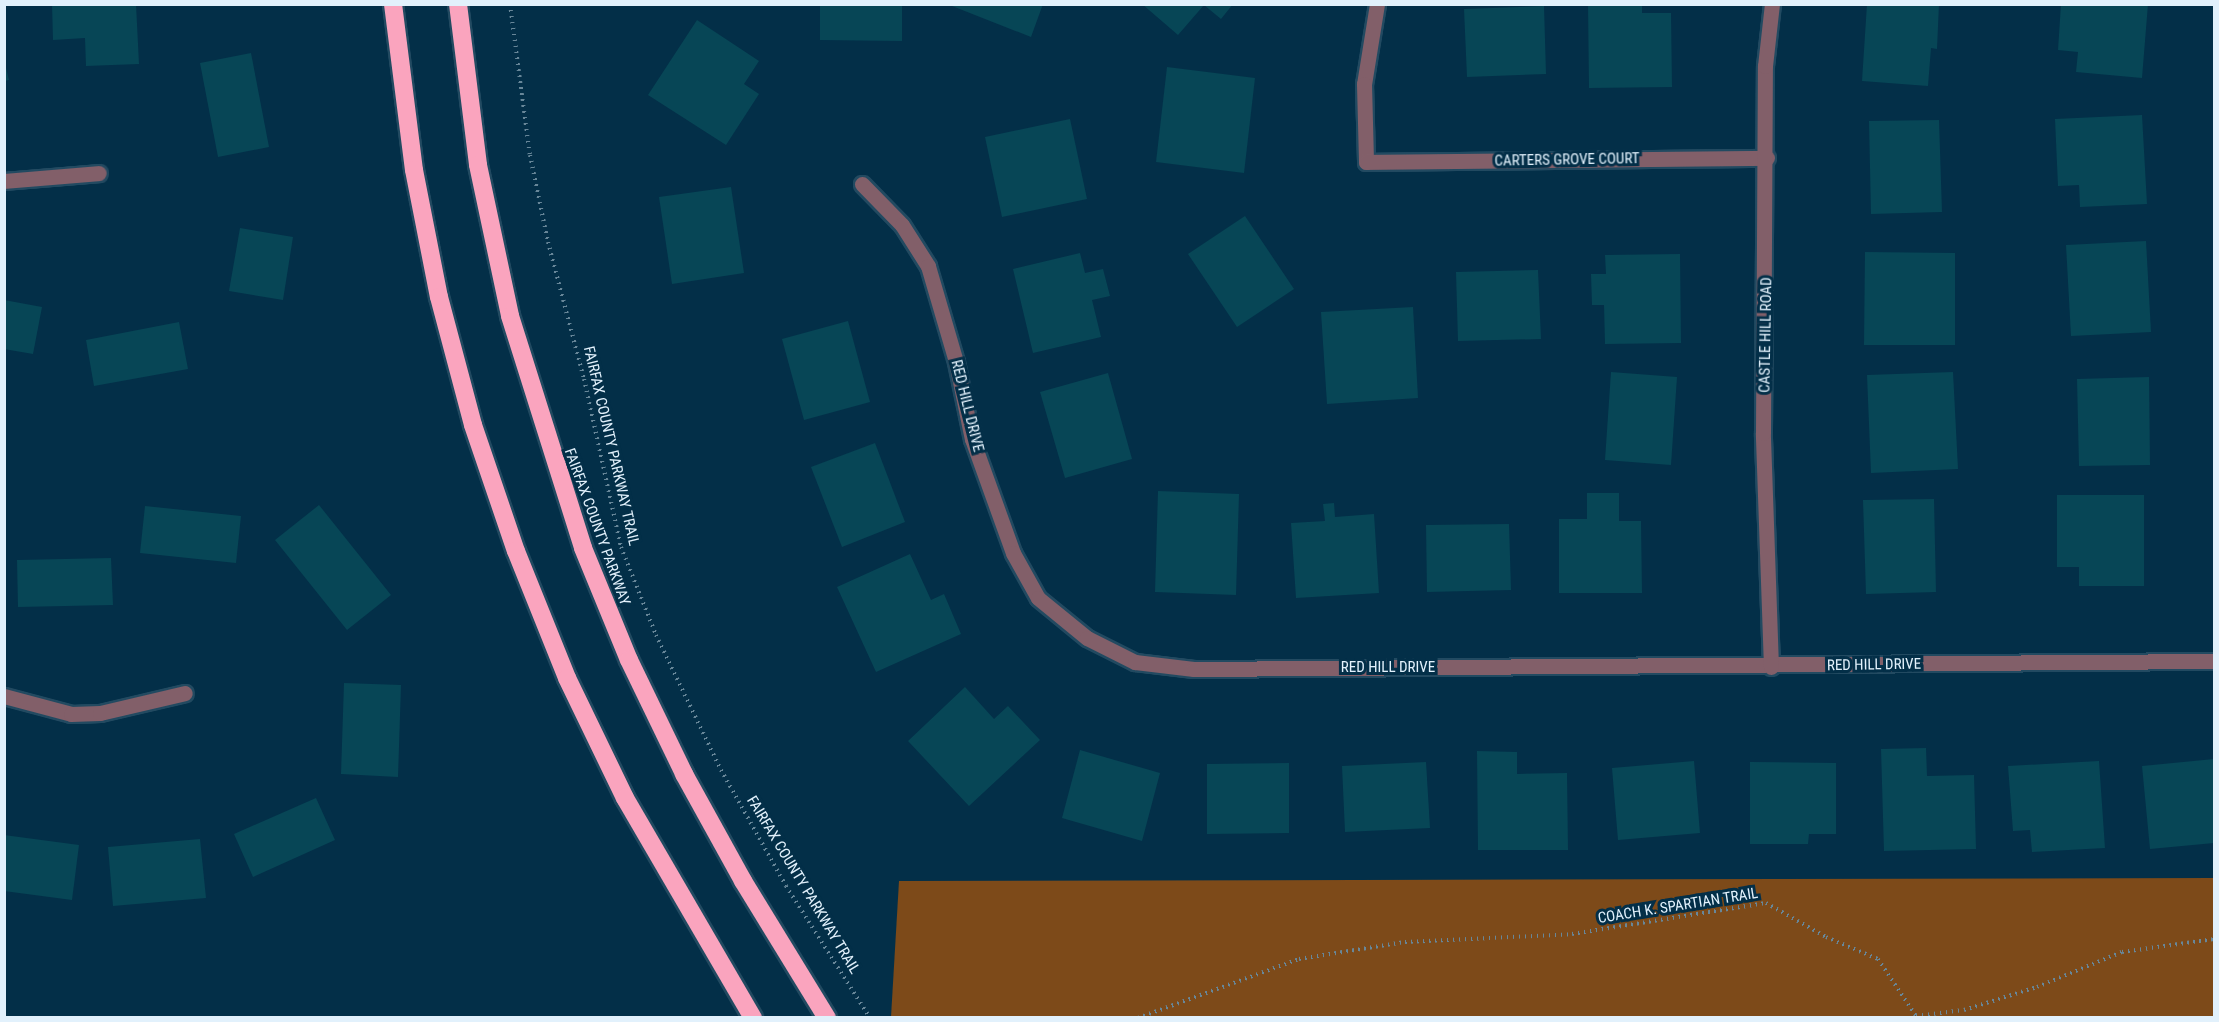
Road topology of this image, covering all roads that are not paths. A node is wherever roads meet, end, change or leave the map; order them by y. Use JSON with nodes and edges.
{"nodes":[{"id":1,"x":393,"y":4,"type":"edge"},
{"id":2,"x":458,"y":4,"type":"edge"},
{"id":3,"x":1377,"y":4,"type":"edge"},
{"id":4,"x":1772,"y":4,"type":"edge"},
{"id":5,"x":1767,"y":158,"type":"junction"},
{"id":6,"x":99,"y":173,"type":"dead end"},
{"id":7,"x":4,"y":181,"type":"edge"},
{"id":8,"x":862,"y":184,"type":"dead end"},
{"id":9,"x":2214,"y":661,"type":"edge"},
{"id":10,"x":1771,"y":667,"type":"junction"},
{"id":11,"x":185,"y":693,"type":"dead end"},
{"id":12,"x":4,"y":696,"type":"edge"},
{"id":13,"x":753,"y":1017,"type":"edge"},
{"id":14,"x":827,"y":1017,"type":"edge"}],
"edges":[{"from":1,"to":13,"type":"highway"},
{"from":2,"to":14,"type":"highway","name":"FAIRFAX COUNTY PARKWAY"},
{"from":3,"to":5,"type":"street","name":"CARTERS GROVE COURT"},
{"from":4,"to":5,"type":"street","name":"CASTLE HILL ROAD"},
{"from":5,"to":10,"type":"street","name":"CASTLE HILL ROAD"},
{"from":6,"to":7,"type":"street"},
{"from":8,"to":10,"type":"street","name":"RED HILL DRIVE"},
{"from":9,"to":10,"type":"street","name":"RED HILL DRIVE"},
{"from":11,"to":12,"type":"street"}]}
